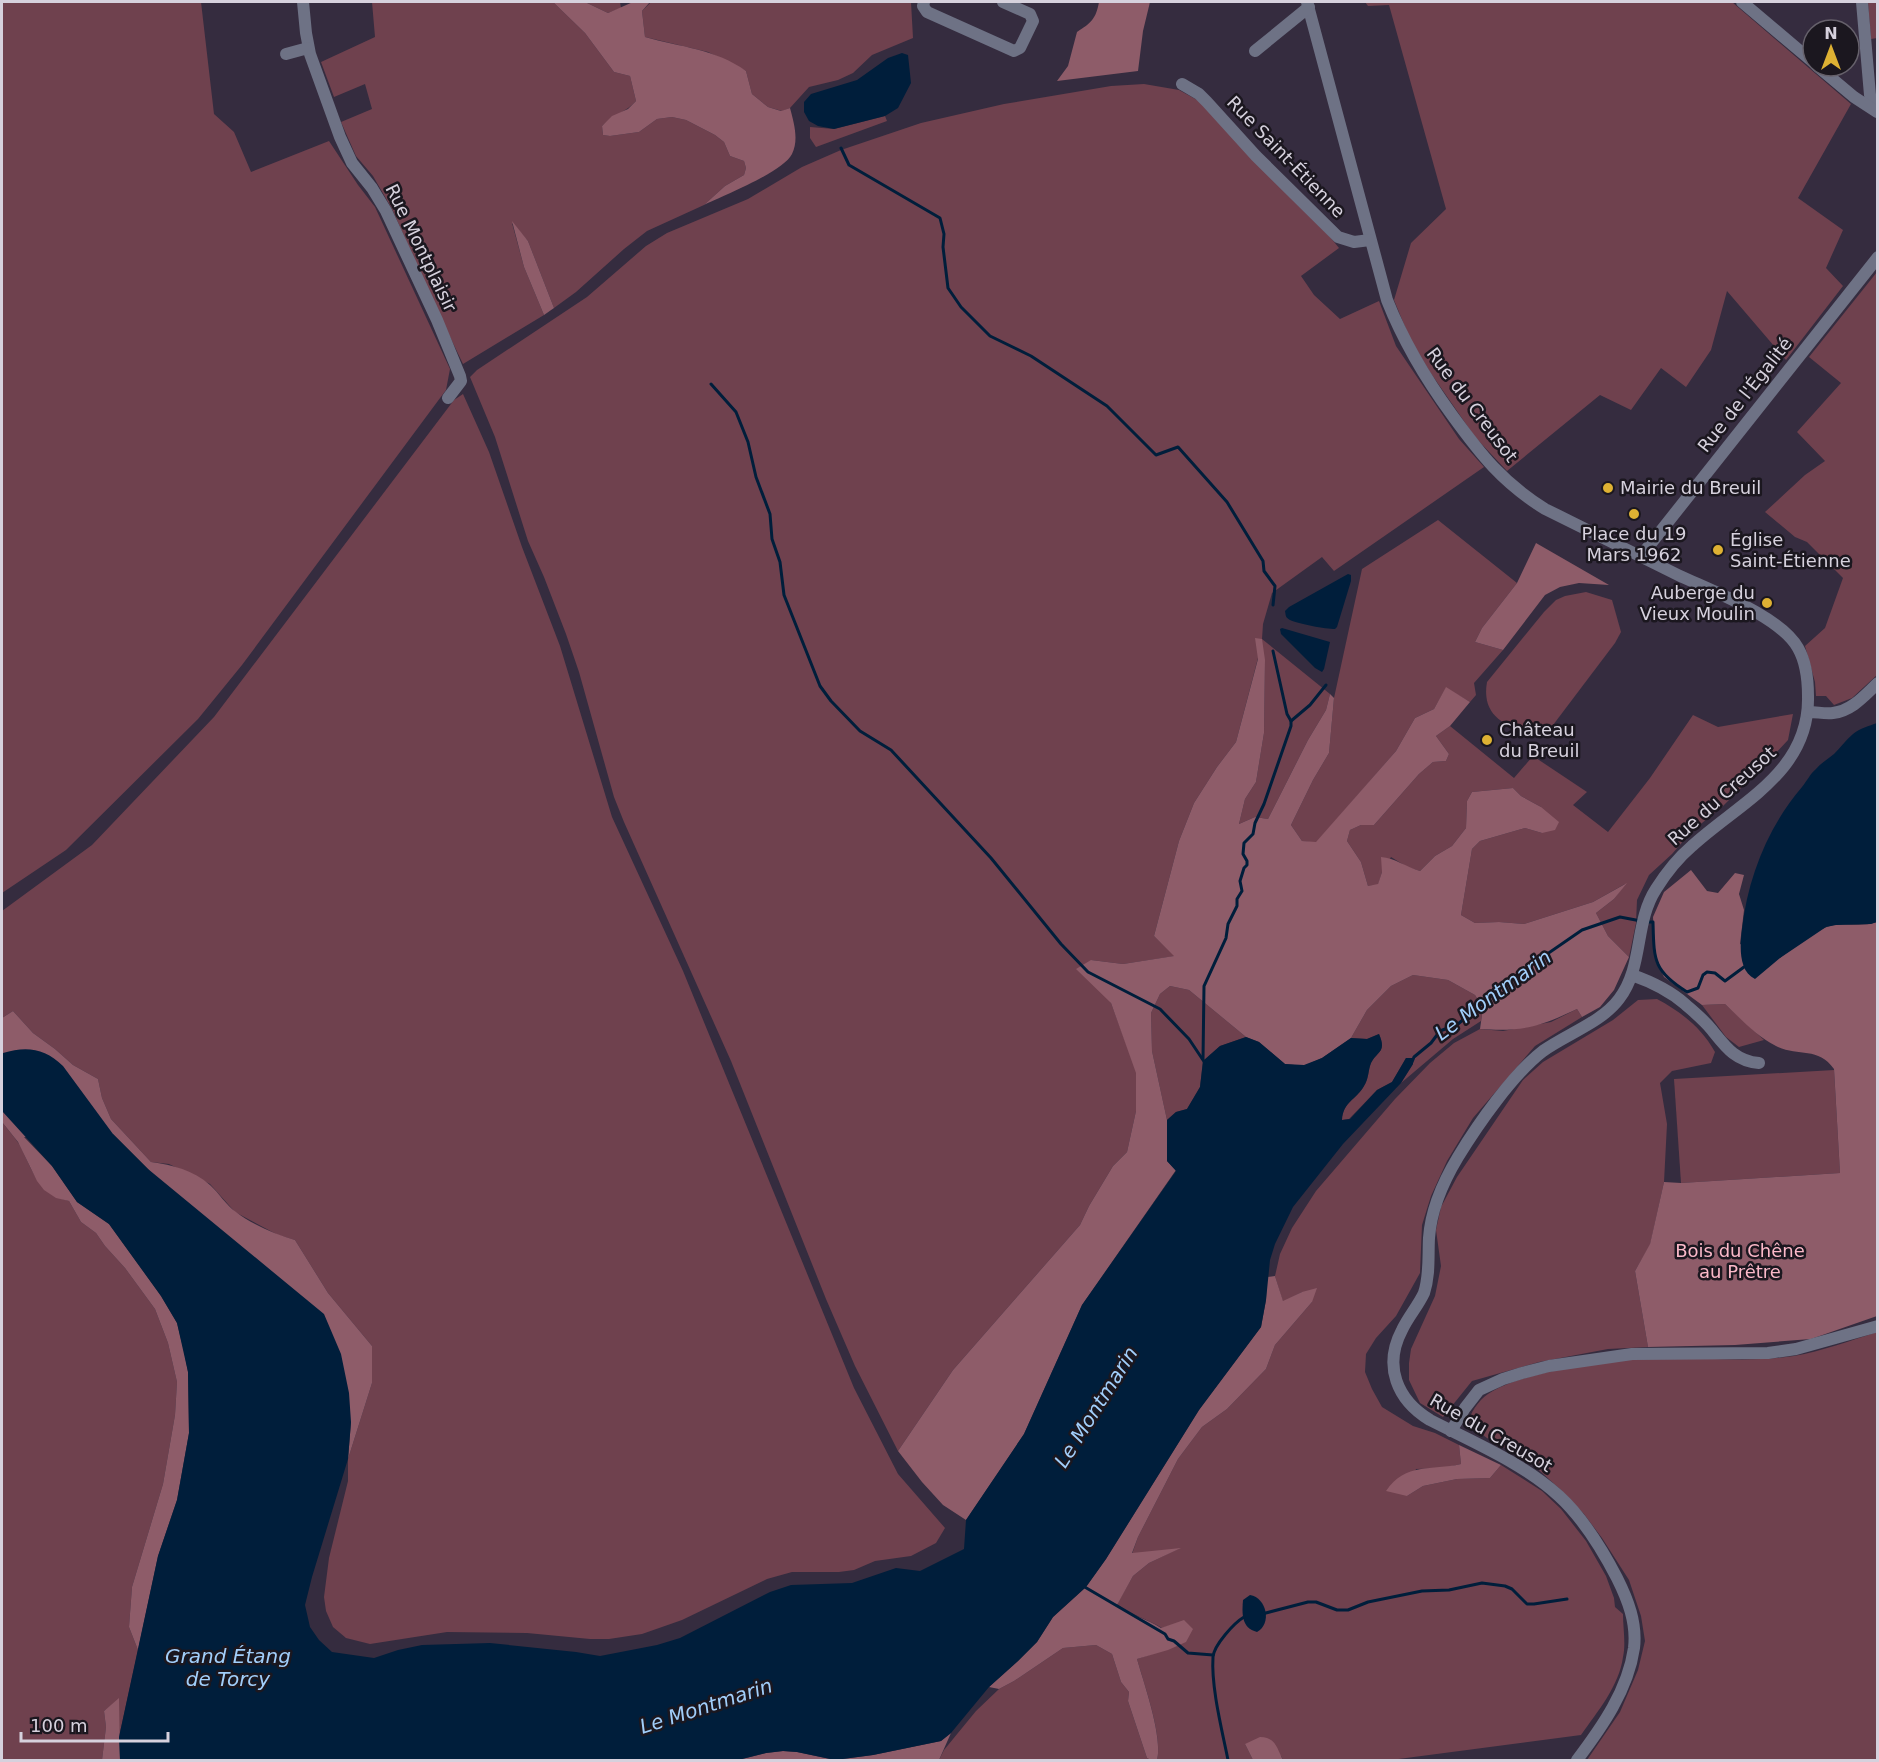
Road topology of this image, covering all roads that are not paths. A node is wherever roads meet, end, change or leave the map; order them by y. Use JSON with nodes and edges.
{"nodes":[{"id":1,"x":303,"y":2,"type":"edge"},
{"id":2,"x":924,"y":2,"type":"edge"},
{"id":3,"x":1003,"y":2,"type":"edge"},
{"id":4,"x":1742,"y":2,"type":"edge"},
{"id":5,"x":1862,"y":2,"type":"edge"},
{"id":6,"x":1308,"y":4,"type":"edge"},
{"id":7,"x":308,"y":48,"type":"junction"},
{"id":8,"x":1255,"y":51,"type":"dead end"},
{"id":9,"x":1801,"y":52,"type":"edge"},
{"id":10,"x":286,"y":54,"type":"dead end"},
{"id":11,"x":1832,"y":78,"type":"edge"},
{"id":12,"x":1182,"y":84,"type":"dead end"},
{"id":13,"x":1877,"y":111,"type":"edge"},
{"id":14,"x":1370,"y":240,"type":"junction"},
{"id":15,"x":1878,"y":257,"type":"edge"},
{"id":16,"x":448,"y":398,"type":"dead end"},
{"id":17,"x":1641,"y":556,"type":"junction"},
{"id":18,"x":1878,"y":683,"type":"edge"},
{"id":19,"x":1809,"y":712,"type":"junction"},
{"id":20,"x":1632,"y":975,"type":"junction"},
{"id":21,"x":1759,"y":1063,"type":"dead end"},
{"id":22,"x":1878,"y":1326,"type":"edge"},
{"id":23,"x":1451,"y":1431,"type":"junction"},
{"id":24,"x":1577,"y":1761,"type":"edge"}],
"edges":[{"from":1,"to":7,"type":"street","name":"Rue Montplaisir"},
{"from":2,"to":3,"type":"street"},
{"from":4,"to":9,"type":"street"},
{"from":5,"to":13,"type":"street"},
{"from":6,"to":8,"type":"street"},
{"from":6,"to":14,"type":"street","name":"Rue du Creusot"},
{"from":7,"to":10,"type":"street"},
{"from":7,"to":16,"type":"street","name":"Rue Montplaisir"},
{"from":11,"to":13,"type":"street"},
{"from":12,"to":14,"type":"street","name":"Rue Saint-Étienne"},
{"from":14,"to":17,"type":"street","name":"Rue du Creusot"},
{"from":15,"to":17,"type":"street","name":"Rue de l'Égalité"},
{"from":17,"to":19,"type":"street","name":"Rue du Creusot"},
{"from":18,"to":19,"type":"street"},
{"from":19,"to":20,"type":"street","name":"Rue du Creusot"},
{"from":20,"to":21,"type":"street"},
{"from":20,"to":23,"type":"street","name":"Rue du Creusot"},
{"from":22,"to":23,"type":"street"},
{"from":23,"to":24,"type":"street","name":"Rue du Creusot"}]}
